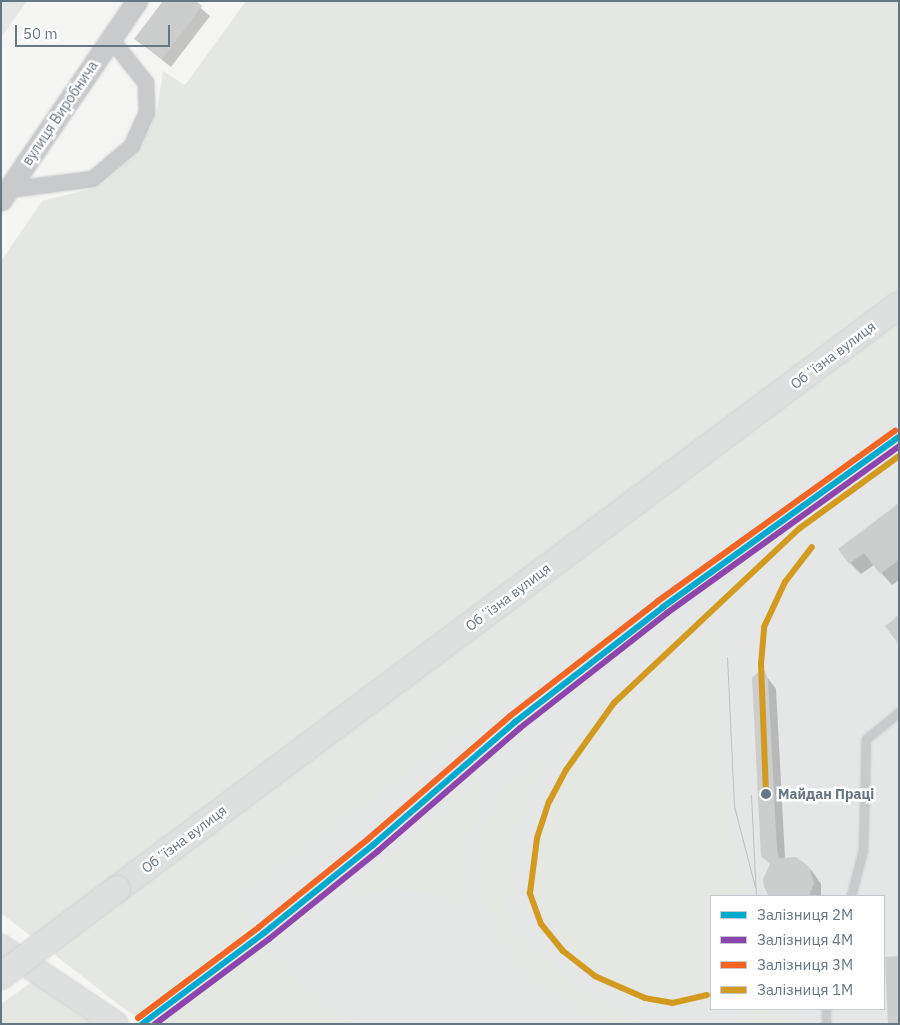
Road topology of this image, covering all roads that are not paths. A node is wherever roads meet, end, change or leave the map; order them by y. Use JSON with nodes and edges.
{"nodes":[{"id":1,"x":137,"y":1,"type":"edge"},
{"id":2,"x":111,"y":39,"type":"junction"},
{"id":3,"x":5,"y":195,"type":"edge"},
{"id":4,"x":899,"y":305,"type":"edge"},
{"id":5,"x":899,"y":712,"type":"edge"},
{"id":6,"x":851,"y":895,"type":"edge"},
{"id":7,"x":1,"y":947,"type":"edge"},
{"id":8,"x":1,"y":976,"type":"edge"},
{"id":9,"x":826,"y":1010,"type":"edge"},
{"id":10,"x":116,"y":1024,"type":"edge"},
{"id":11,"x":826,"y":1024,"type":"edge"}],
"edges":[{"from":1,"to":2,"type":"street","name":"вулиця Виробнича"},
{"from":2,"to":3,"type":"street","name":"вулиця Виробнича"},
{"from":2,"to":3,"type":"street"},
{"from":4,"to":8,"type":"main road","name":"Обʼїзна вулиця","bridge":true},
{"from":5,"to":6,"type":"lane"},
{"from":7,"to":10,"type":"main road"},
{"from":9,"to":11,"type":"lane"}]}
